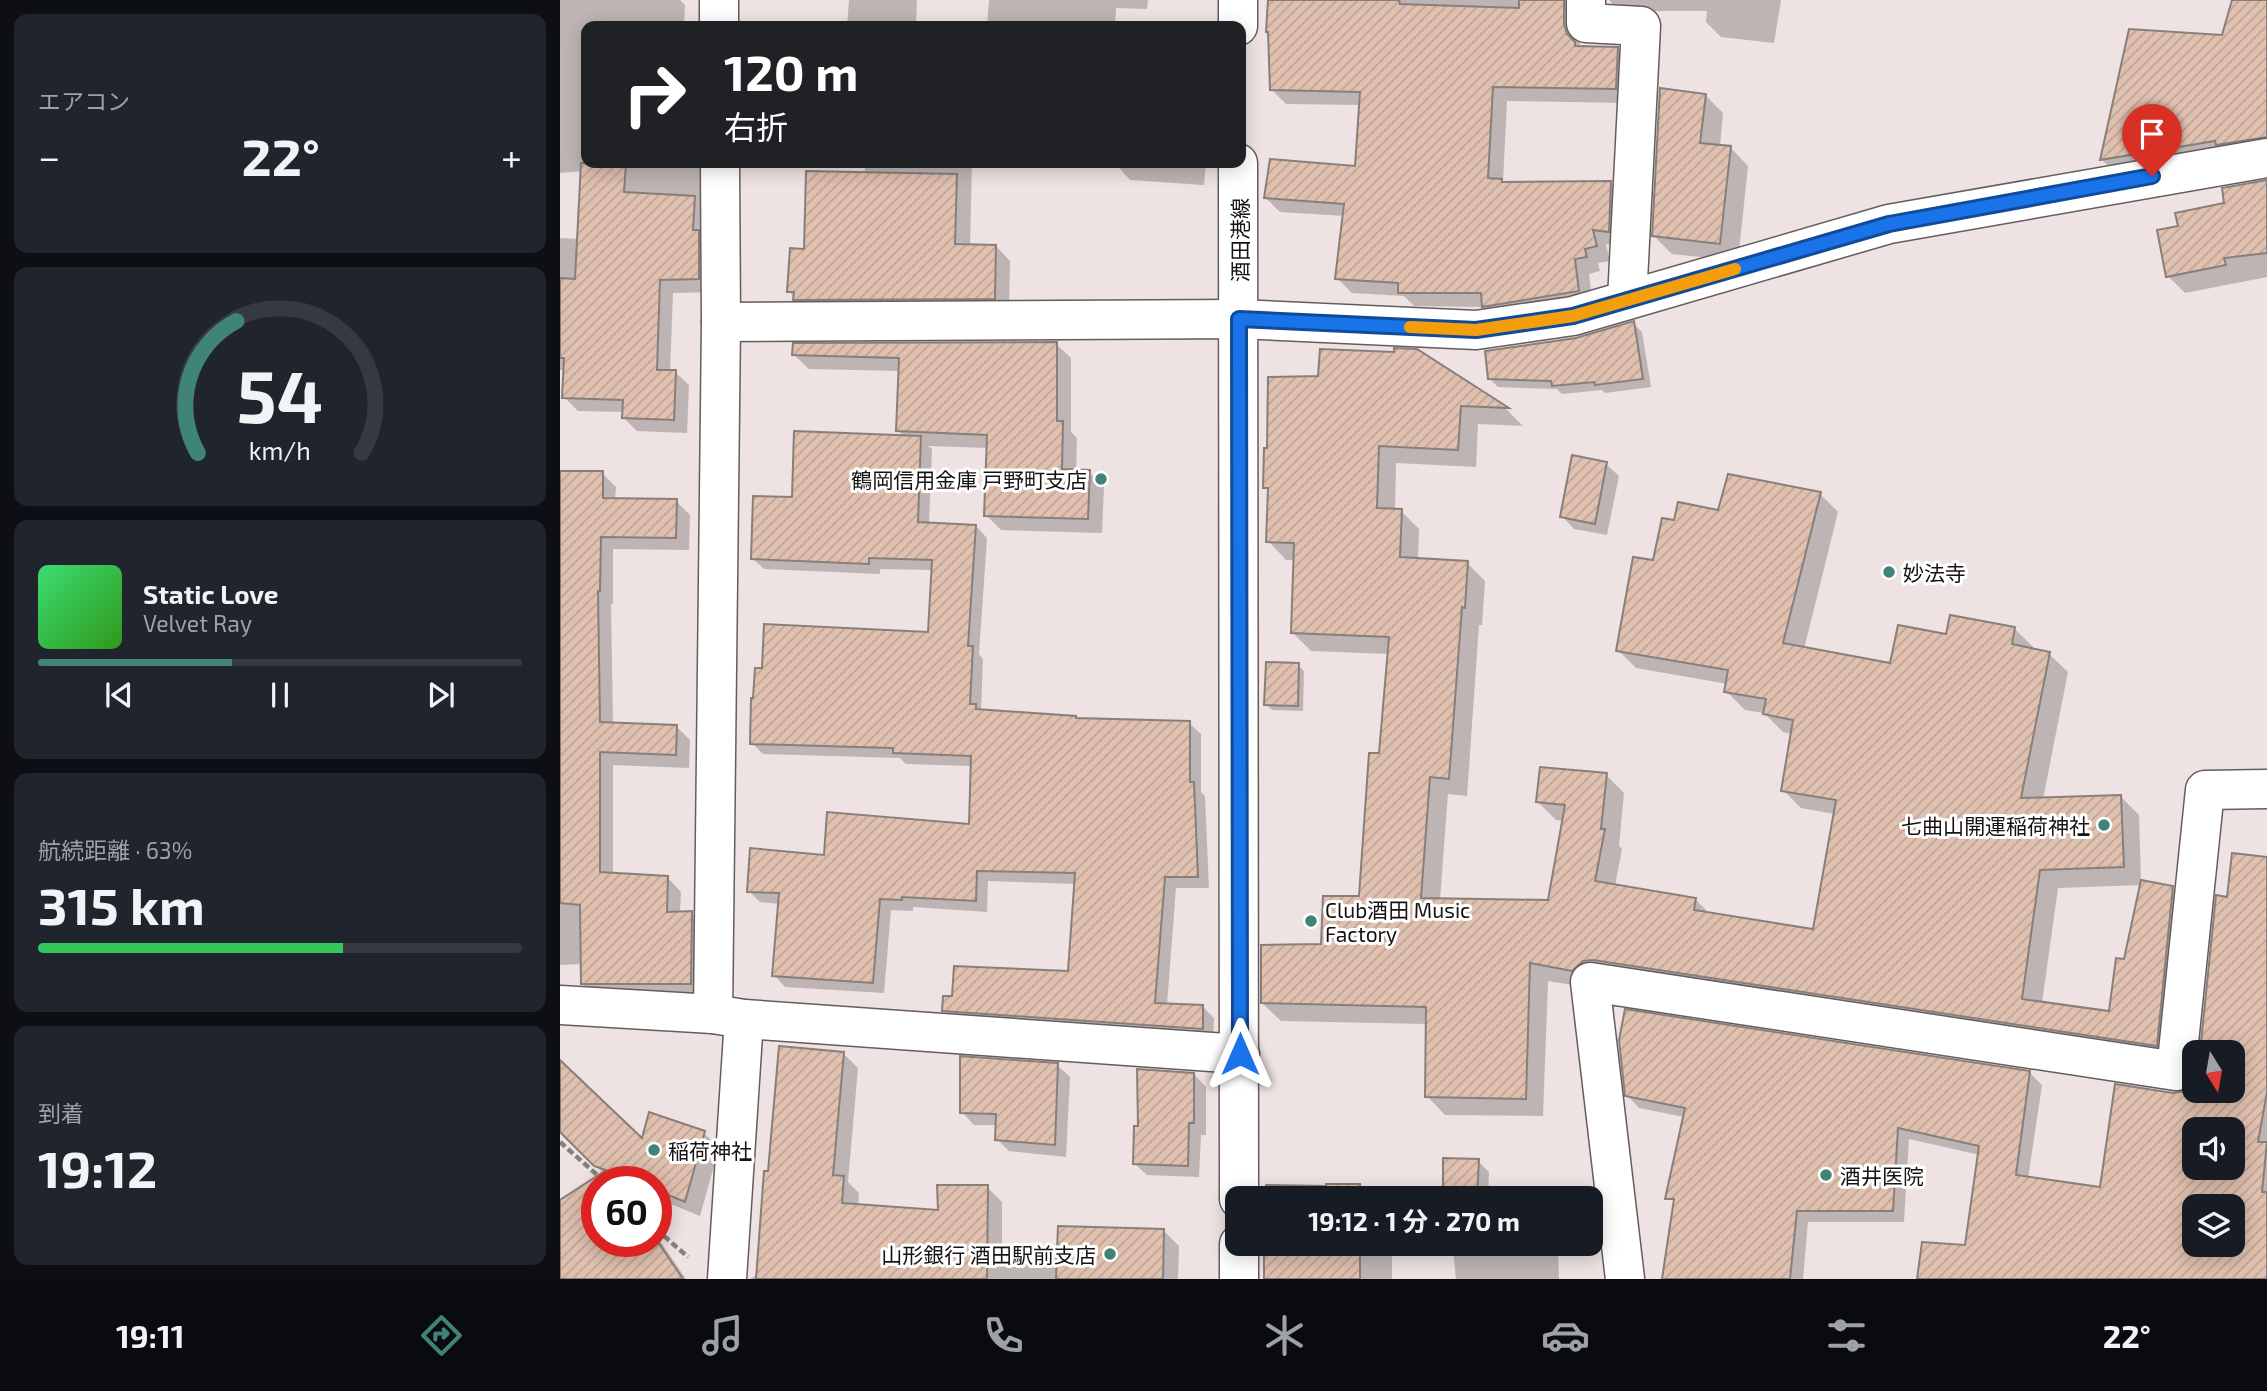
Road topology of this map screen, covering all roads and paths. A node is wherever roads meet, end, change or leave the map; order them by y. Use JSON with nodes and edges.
{"nodes":[{"id":1,"x":719,"y":0,"type":"edge"},
{"id":2,"x":1238,"y":0,"type":"edge"},
{"id":3,"x":1586,"y":0,"type":"edge"},
{"id":4,"x":719,"y":21,"type":"edge"},
{"id":5,"x":1238,"y":21,"type":"edge"},
{"id":6,"x":2267,"y":158,"type":"edge"},
{"id":7,"x":720,"y":168,"type":"edge"},
{"id":8,"x":1238,"y":168,"type":"edge"},
{"id":9,"x":1627,"y":300,"type":"junction"},
{"id":10,"x":1239,"y":319,"type":"junction"},
{"id":11,"x":721,"y":322,"type":"junction"},
{"id":12,"x":2267,"y":789,"type":"edge"},
{"id":13,"x":560,"y":1005,"type":"edge"},
{"id":14,"x":729,"y":1016,"type":"junction"},
{"id":15,"x":1240,"y":1054,"type":"junction"},
{"id":16,"x":560,"y":1142,"type":"edge"},
{"id":17,"x":587,"y":1166,"type":"edge"},
{"id":18,"x":1239,"y":1186,"type":"edge"},
{"id":19,"x":672,"y":1243,"type":"edge"},
{"id":20,"x":1239,"y":1256,"type":"edge"},
{"id":21,"x":693,"y":1262,"type":"dead end"},
{"id":22,"x":727,"y":1279,"type":"edge"},
{"id":23,"x":1239,"y":1279,"type":"edge"},
{"id":24,"x":1625,"y":1279,"type":"edge"}],
"edges":[{"from":1,"to":4,"type":"street"},
{"from":2,"to":5,"type":"street"},
{"from":3,"to":9,"type":"street"},
{"from":6,"to":9,"type":"street"},
{"from":7,"to":11,"type":"street"},
{"from":8,"to":10,"type":"street","name":"酒田港線"},
{"from":9,"to":10,"type":"street"},
{"from":10,"to":11,"type":"street"},
{"from":10,"to":15,"type":"street","name":"酒田港線"},
{"from":11,"to":14,"type":"street"},
{"from":12,"to":24,"type":"street"},
{"from":13,"to":14,"type":"street"},
{"from":14,"to":15,"type":"street"},
{"from":14,"to":22,"type":"street"},
{"from":15,"to":18,"type":"street","name":"酒田港線"},
{"from":16,"to":17,"type":"path"},
{"from":19,"to":21,"type":"path"},
{"from":20,"to":23,"type":"street"}]}
